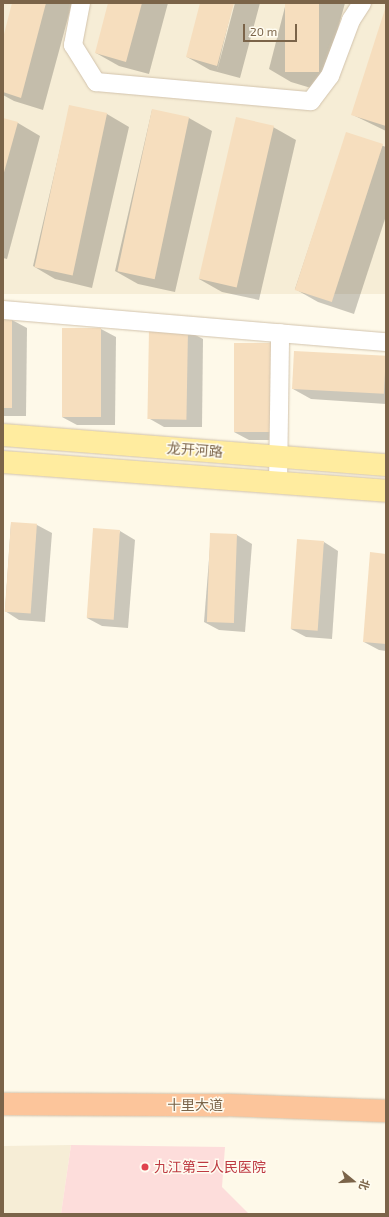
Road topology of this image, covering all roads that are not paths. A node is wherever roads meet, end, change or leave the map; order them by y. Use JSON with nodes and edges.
{"nodes":[{"id":1,"x":81,"y":3,"type":"edge"},
{"id":2,"x":362,"y":3,"type":"edge"},
{"id":3,"x":3,"y":310,"type":"edge"},
{"id":4,"x":280,"y":333,"type":"junction"},
{"id":5,"x":386,"y":342,"type":"edge"},
{"id":6,"x":3,"y":435,"type":"edge"},
{"id":7,"x":279,"y":456,"type":"junction"},
{"id":8,"x":3,"y":462,"type":"edge"},
{"id":9,"x":386,"y":465,"type":"edge"},
{"id":10,"x":278,"y":484,"type":"junction"},
{"id":11,"x":386,"y":491,"type":"edge"},
{"id":12,"x":3,"y":1104,"type":"edge"},
{"id":13,"x":386,"y":1111,"type":"edge"}],
"edges":[{"from":1,"to":2,"type":"street"},
{"from":3,"to":4,"type":"street"},
{"from":4,"to":5,"type":"street"},
{"from":4,"to":7,"type":"street"},
{"from":6,"to":7,"type":"main road","name":"龙开河路"},
{"from":7,"to":9,"type":"main road","name":"龙开河路"},
{"from":7,"to":10,"type":"street"},
{"from":8,"to":10,"type":"main road","name":"龙开河路"},
{"from":10,"to":11,"type":"main road","name":"龙开河路"},
{"from":12,"to":13,"type":"highway","name":"十里大道"}]}
